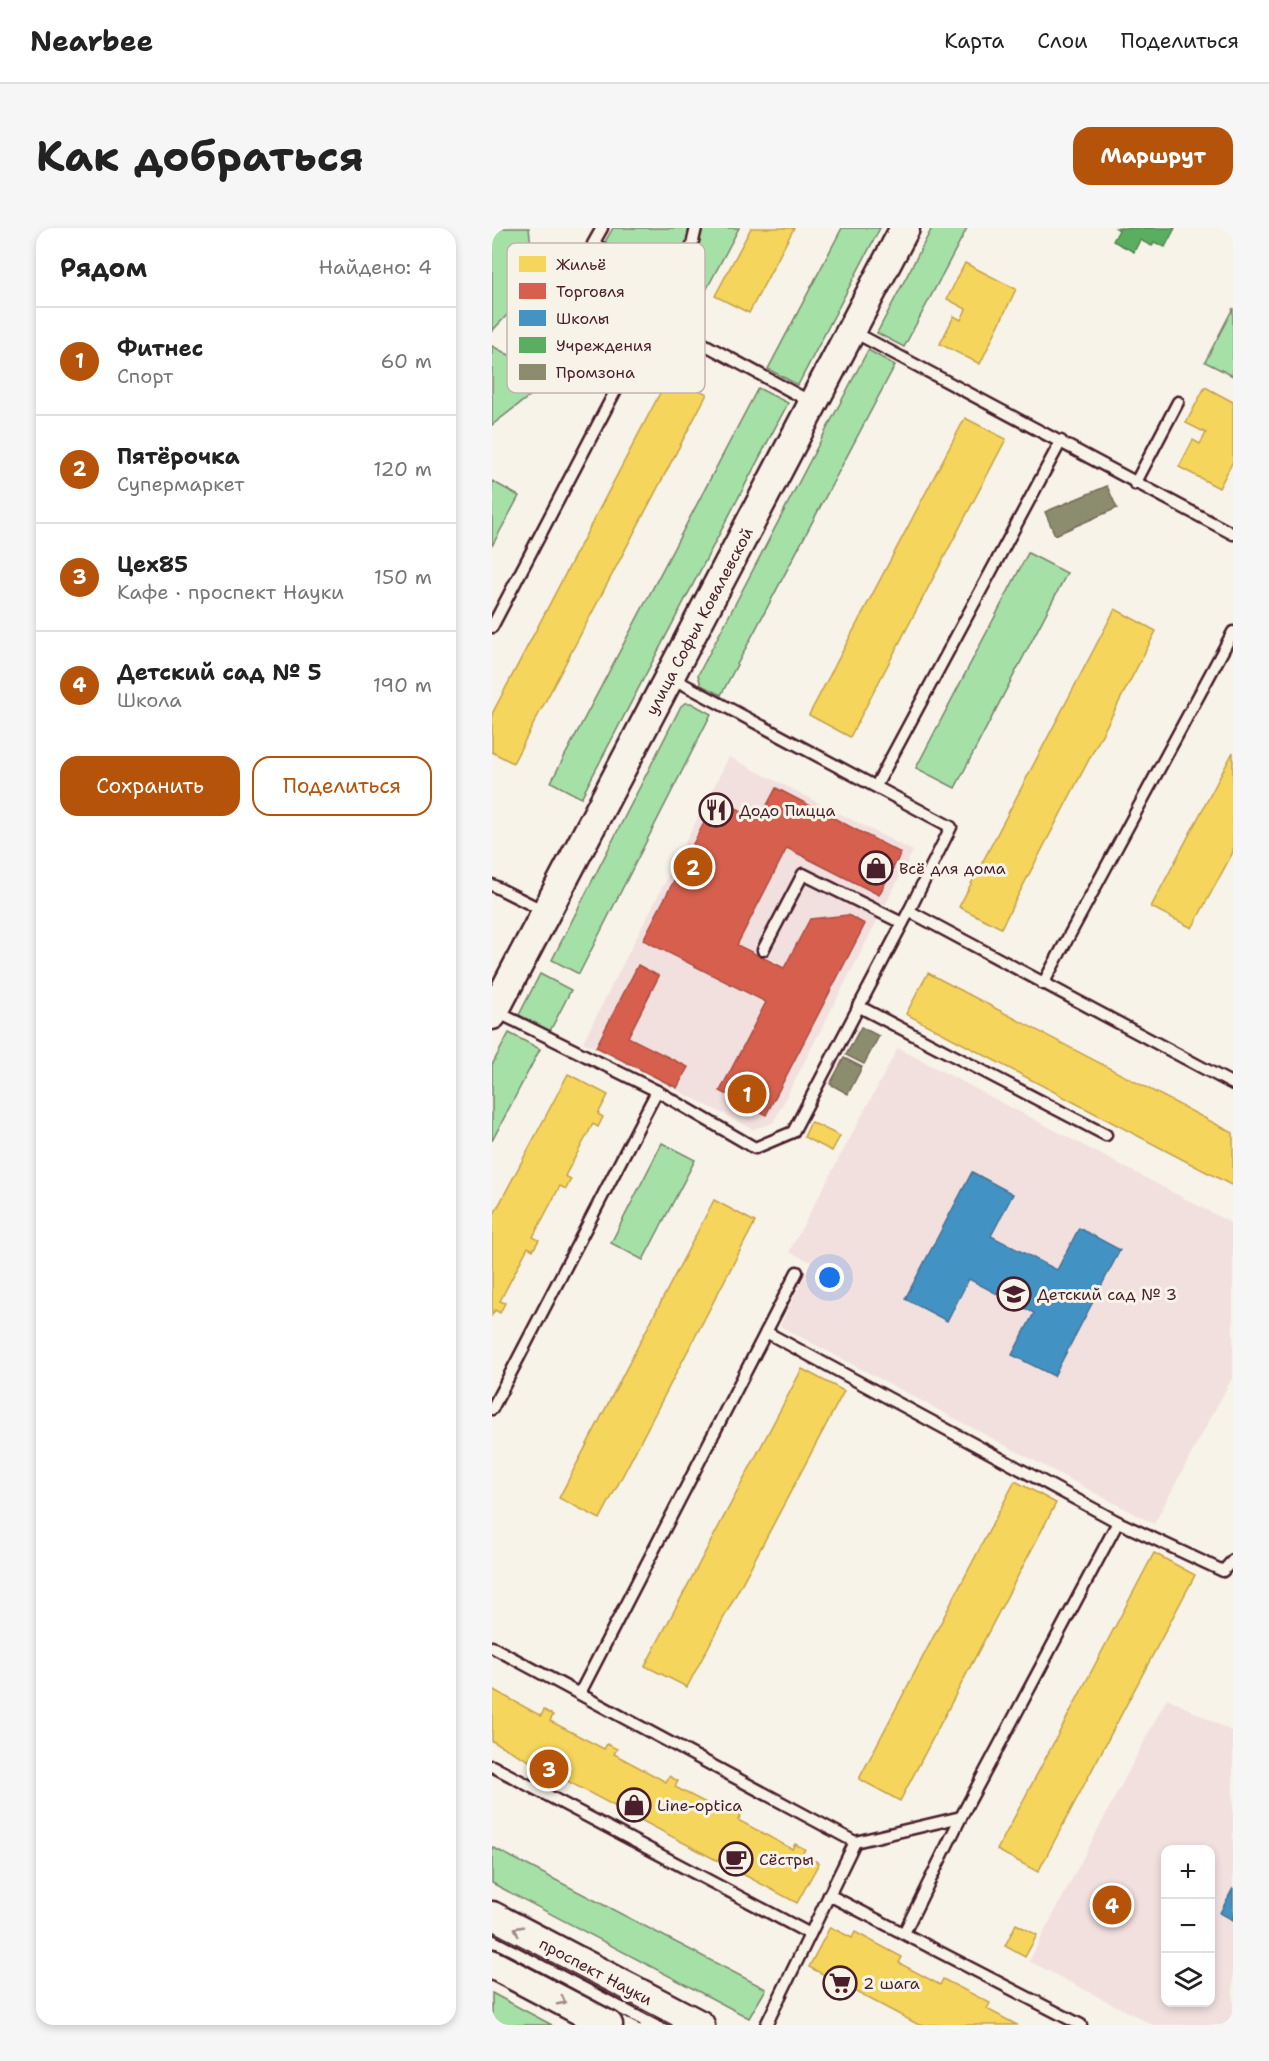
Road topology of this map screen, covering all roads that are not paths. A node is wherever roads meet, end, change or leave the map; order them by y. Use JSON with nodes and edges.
{"nodes":[{"id":1,"x":602,"y":228,"type":"edge"},
{"id":2,"x":696,"y":228,"type":"edge"},
{"id":3,"x":905,"y":228,"type":"edge"},
{"id":4,"x":594,"y":243,"type":"edge"},
{"id":5,"x":692,"y":243,"type":"edge"},
{"id":6,"x":851,"y":331,"type":"junction"},
{"id":7,"x":705,"y":345,"type":"edge"},
{"id":8,"x":614,"y":393,"type":"edge"},
{"id":9,"x":1178,"y":402,"type":"dead end"},
{"id":10,"x":813,"y":404,"type":"junction"},
{"id":11,"x":1061,"y":441,"type":"junction"},
{"id":12,"x":1135,"y":484,"type":"junction"},
{"id":13,"x":1233,"y":534,"type":"edge"},
{"id":14,"x":492,"y":627,"type":"edge"},
{"id":15,"x":1233,"y":632,"type":"edge"},
{"id":16,"x":670,"y":676,"type":"junction"},
{"id":17,"x":876,"y":786,"type":"junction"},
{"id":18,"x":492,"y":885,"type":"edge"},
{"id":19,"x":909,"y":911,"type":"junction"},
{"id":20,"x":546,"y":912,"type":"junction"},
{"id":21,"x":902,"y":923,"type":"junction"},
{"id":22,"x":763,"y":950,"type":"dead end"},
{"id":23,"x":1044,"y":984,"type":"junction"},
{"id":24,"x":858,"y":1006,"type":"junction"},
{"id":25,"x":493,"y":1013,"type":"edge"},
{"id":26,"x":1233,"y":1084,"type":"edge"},
{"id":27,"x":657,"y":1091,"type":"junction"},
{"id":28,"x":1106,"y":1135,"type":"dead end"},
{"id":29,"x":797,"y":1272,"type":"dead end"},
{"id":30,"x":766,"y":1332,"type":"junction"},
{"id":31,"x":492,"y":1409,"type":"edge"},
{"id":32,"x":1118,"y":1522,"type":"junction"},
{"id":33,"x":1233,"y":1560,"type":"edge"},
{"id":34,"x":492,"y":1647,"type":"edge"},
{"id":35,"x":580,"y":1694,"type":"junction"},
{"id":36,"x":492,"y":1766,"type":"edge"},
{"id":37,"x":961,"y":1817,"type":"junction"},
{"id":38,"x":855,"y":1842,"type":"junction"},
{"id":39,"x":829,"y":1895,"type":"junction"},
{"id":40,"x":492,"y":1916,"type":"edge"},
{"id":41,"x":904,"y":1933,"type":"junction"},
{"id":42,"x":810,"y":1934,"type":"junction"},
{"id":43,"x":492,"y":1964,"type":"edge"},
{"id":44,"x":608,"y":2025,"type":"edge"},
{"id":45,"x":700,"y":2025,"type":"edge"},
{"id":46,"x":766,"y":2025,"type":"edge"},
{"id":47,"x":1081,"y":2025,"type":"edge"}],
"edges":[{"from":1,"to":4,"type":"lane"},
{"from":2,"to":5,"type":"lane"},
{"from":3,"to":6,"type":"street","name":"улица Софьи Ковалевской"},
{"from":6,"to":10,"type":"street","name":"улица Софьи Ковалевской"},
{"from":6,"to":11,"type":"lane"},
{"from":7,"to":10,"type":"lane"},
{"from":8,"to":14,"type":"lane"},
{"from":9,"to":12,"type":"lane"},
{"from":10,"to":16,"type":"street","name":"улица Софьи Ковалевской"},
{"from":11,"to":12,"type":"lane"},
{"from":11,"to":17,"type":"lane"},
{"from":12,"to":13,"type":"lane"},
{"from":15,"to":23,"type":"lane"},
{"from":16,"to":17,"type":"lane"},
{"from":16,"to":20,"type":"street","name":"улица Софьи Ковалевской"},
{"from":17,"to":19,"type":"lane"},
{"from":18,"to":20,"type":"lane"},
{"from":19,"to":21,"type":"lane"},
{"from":19,"to":23,"type":"lane"},
{"from":20,"to":25,"type":"street","name":"улица Софьи Ковалевской"},
{"from":21,"to":22,"type":"lane"},
{"from":21,"to":24,"type":"lane"},
{"from":23,"to":26,"type":"lane"},
{"from":24,"to":27,"type":"lane"},
{"from":24,"to":28,"type":"lane"},
{"from":25,"to":27,"type":"lane"},
{"from":27,"to":31,"type":"lane"},
{"from":29,"to":30,"type":"lane"},
{"from":30,"to":32,"type":"lane"},
{"from":30,"to":35,"type":"lane"},
{"from":32,"to":33,"type":"lane"},
{"from":32,"to":37,"type":"lane"},
{"from":34,"to":35,"type":"lane"},
{"from":35,"to":38,"type":"lane"},
{"from":36,"to":42,"type":"lane"},
{"from":37,"to":38,"type":"lane"},
{"from":37,"to":41,"type":"lane"},
{"from":38,"to":39,"type":"lane"},
{"from":39,"to":41,"type":"lane"},
{"from":39,"to":42,"type":"lane"},
{"from":45,"to":40,"type":"street","name":"проспект Науки","one_way":true},
{"from":41,"to":47,"type":"lane"},
{"from":42,"to":46,"type":"lane"},
{"from":43,"to":44,"type":"street","one_way":true}]}
